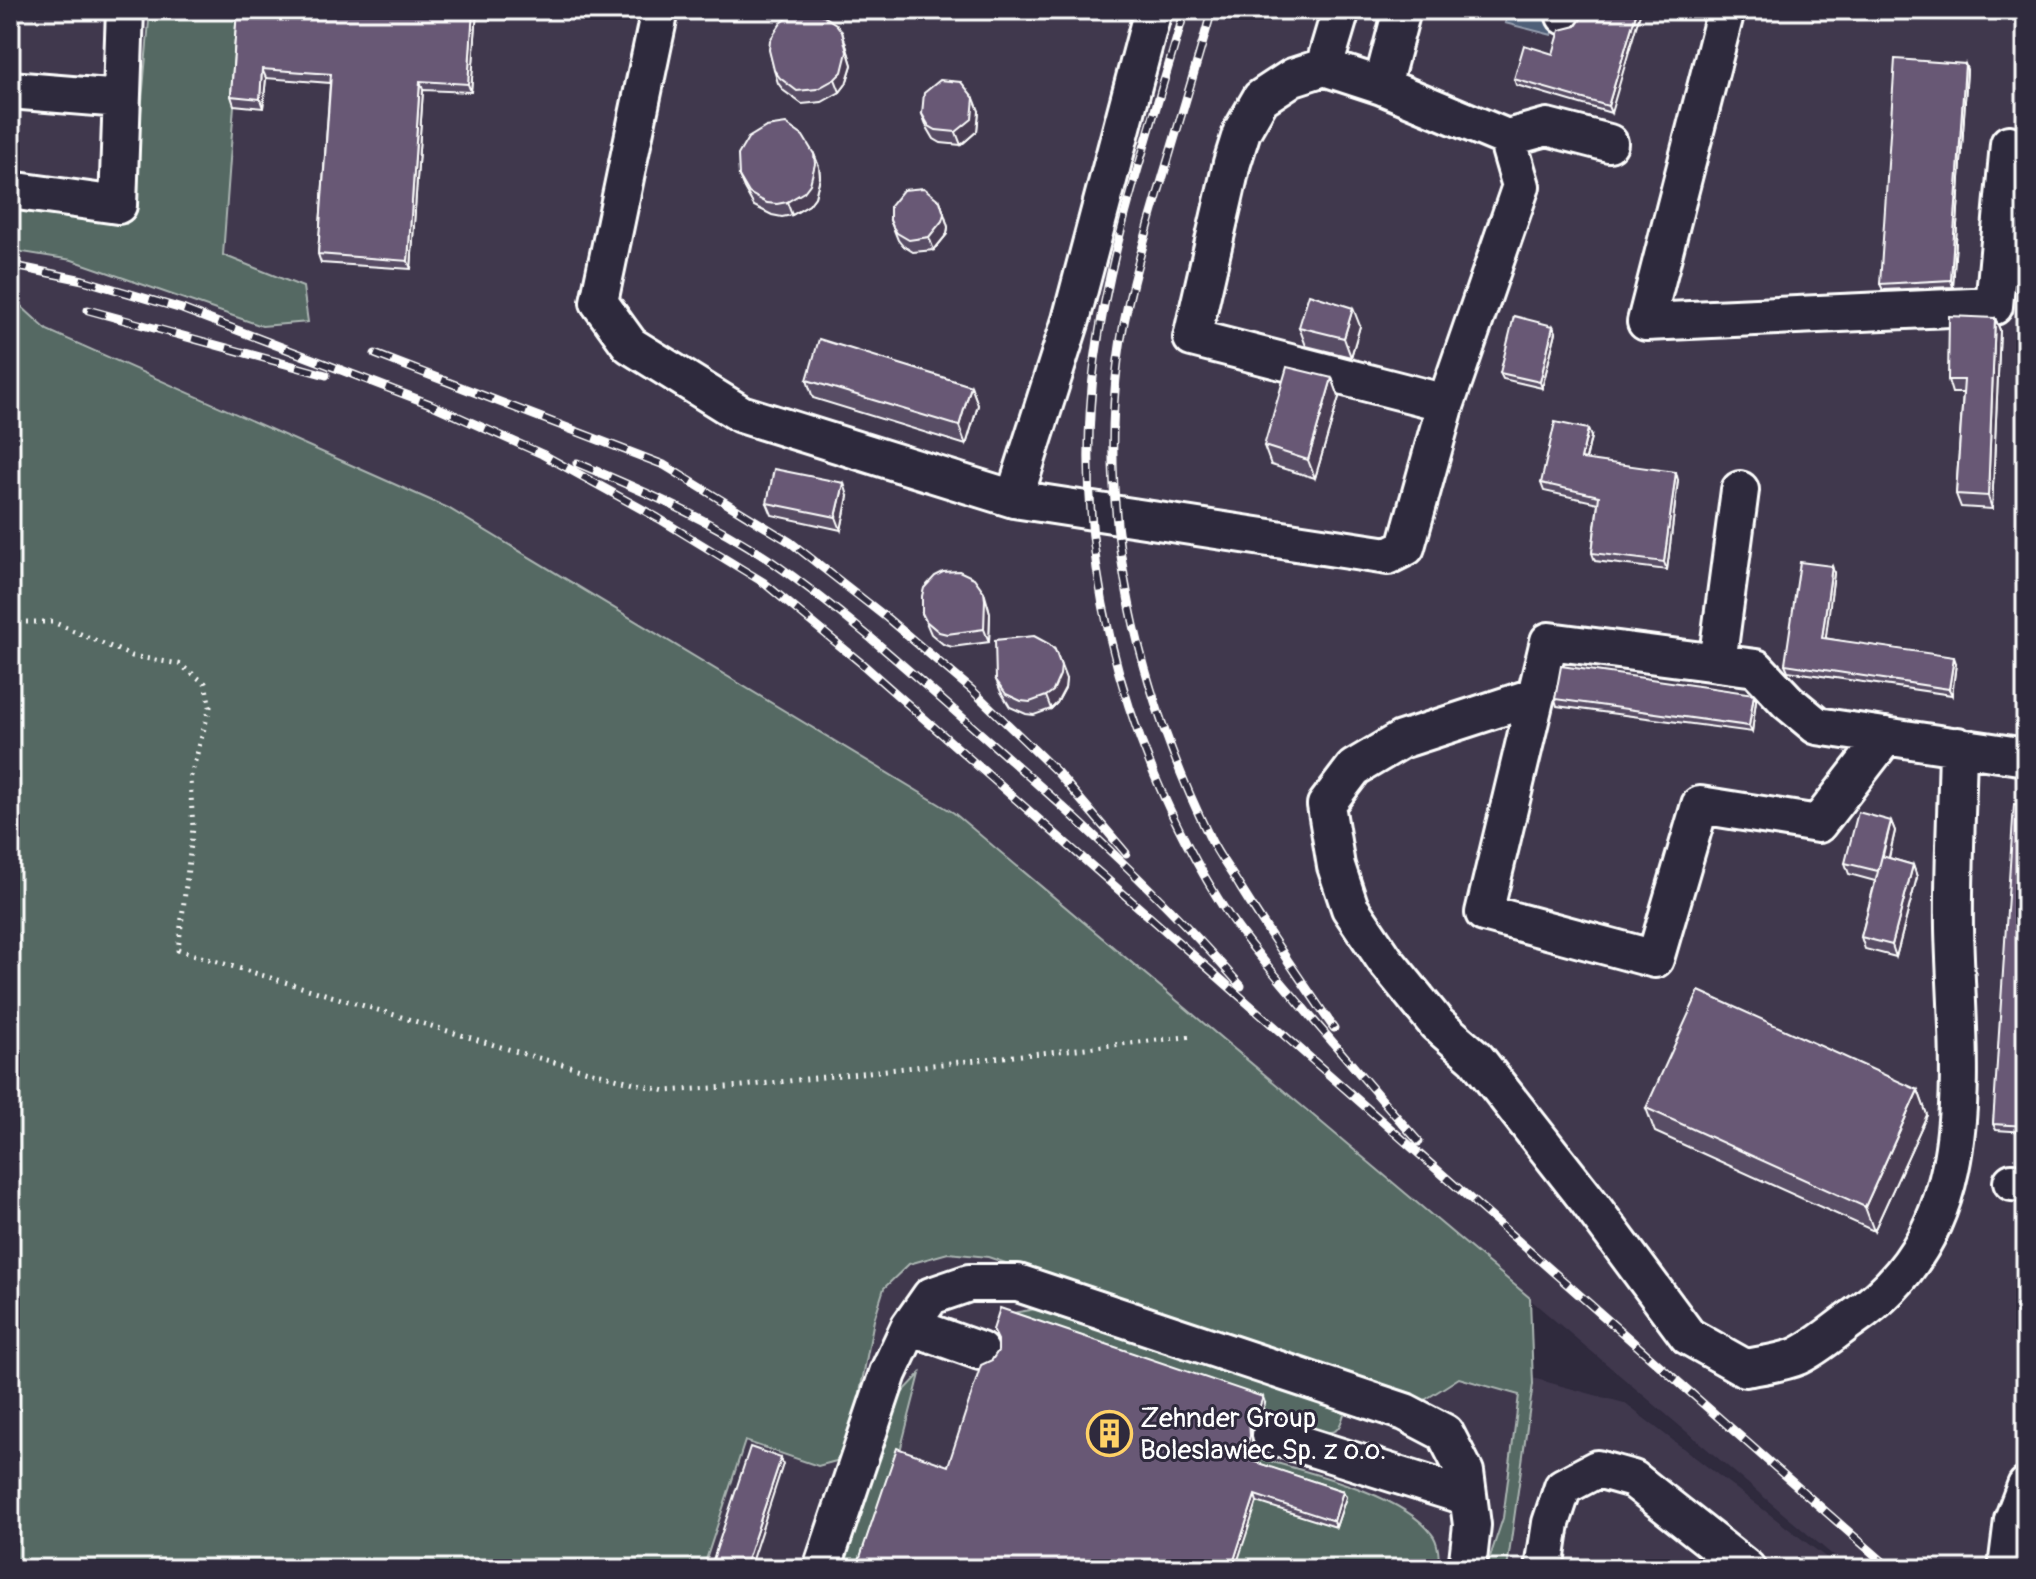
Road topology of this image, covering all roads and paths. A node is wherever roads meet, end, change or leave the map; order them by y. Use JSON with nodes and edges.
{"nodes":[{"id":1,"x":125,"y":10,"type":"edge"},
{"id":2,"x":660,"y":10,"type":"edge"},
{"id":3,"x":1153,"y":10,"type":"edge"},
{"id":4,"x":1341,"y":10,"type":"edge"},
{"id":5,"x":1402,"y":10,"type":"edge"},
{"id":6,"x":1726,"y":10,"type":"edge"},
{"id":7,"x":1324,"y":67,"type":"junction"},
{"id":8,"x":1382,"y":86,"type":"junction"},
{"id":9,"x":10,"y":90,"type":"edge"},
{"id":10,"x":121,"y":99,"type":"junction"},
{"id":11,"x":1507,"y":138,"type":"junction"},
{"id":12,"x":1609,"y":143,"type":"dead end"},
{"id":13,"x":2009,"y":144,"type":"dead end"},
{"id":14,"x":10,"y":190,"type":"edge"},
{"id":15,"x":1446,"y":403,"type":"junction"},
{"id":16,"x":1740,"y":490,"type":"dead end"},
{"id":17,"x":1014,"y":499,"type":"junction"},
{"id":18,"x":10,"y":622,"type":"edge"},
{"id":19,"x":1717,"y":663,"type":"junction"},
{"id":20,"x":1536,"y":696,"type":"junction"},
{"id":21,"x":1886,"y":736,"type":"junction"},
{"id":22,"x":1958,"y":746,"type":"junction"},
{"id":23,"x":2026,"y":757,"type":"edge"},
{"id":24,"x":10,"y":765,"type":"edge"},
{"id":25,"x":17,"y":767,"type":"dead end"},
{"id":26,"x":1194,"y":1036,"type":"dead end"},
{"id":27,"x":910,"y":1326,"type":"junction"},
{"id":28,"x":980,"y":1351,"type":"dead end"},
{"id":29,"x":1271,"y":1435,"type":"dead end"},
{"id":30,"x":2026,"y":1486,"type":"edge"},
{"id":31,"x":1468,"y":1497,"type":"junction"},
{"id":32,"x":2008,"y":1560,"type":"dead end"},
{"id":33,"x":822,"y":1569,"type":"edge"},
{"id":34,"x":1467,"y":1569,"type":"edge"},
{"id":35,"x":1544,"y":1569,"type":"edge"},
{"id":36,"x":1747,"y":1569,"type":"edge"}],
"edges":[{"from":1,"to":10,"type":"lane"},
{"from":2,"to":17,"type":"lane"},
{"from":3,"to":17,"type":"lane"},
{"from":4,"to":7,"type":"lane"},
{"from":5,"to":8,"type":"lane"},
{"from":6,"to":13,"type":"lane"},
{"from":7,"to":8,"type":"lane"},
{"from":7,"to":15,"type":"lane"},
{"from":8,"to":11,"type":"lane"},
{"from":9,"to":10,"type":"lane"},
{"from":10,"to":14,"type":"lane"},
{"from":11,"to":12,"type":"lane"},
{"from":11,"to":15,"type":"lane"},
{"from":15,"to":17,"type":"lane"},
{"from":16,"to":19,"type":"lane"},
{"from":18,"to":26,"type":"path"},
{"from":19,"to":20,"type":"lane"},
{"from":19,"to":21,"type":"lane"},
{"from":20,"to":21,"type":"lane"},
{"from":20,"to":22,"type":"lane"},
{"from":21,"to":22,"type":"lane"},
{"from":22,"to":23,"type":"lane"},
{"from":24,"to":25,"type":"path"},
{"from":27,"to":28,"type":"lane"},
{"from":27,"to":31,"type":"lane"},
{"from":27,"to":33,"type":"lane"},
{"from":29,"to":31,"type":"lane"},
{"from":30,"to":32,"type":"lane"},
{"from":31,"to":34,"type":"lane"},
{"from":35,"to":36,"type":"lane"}]}
